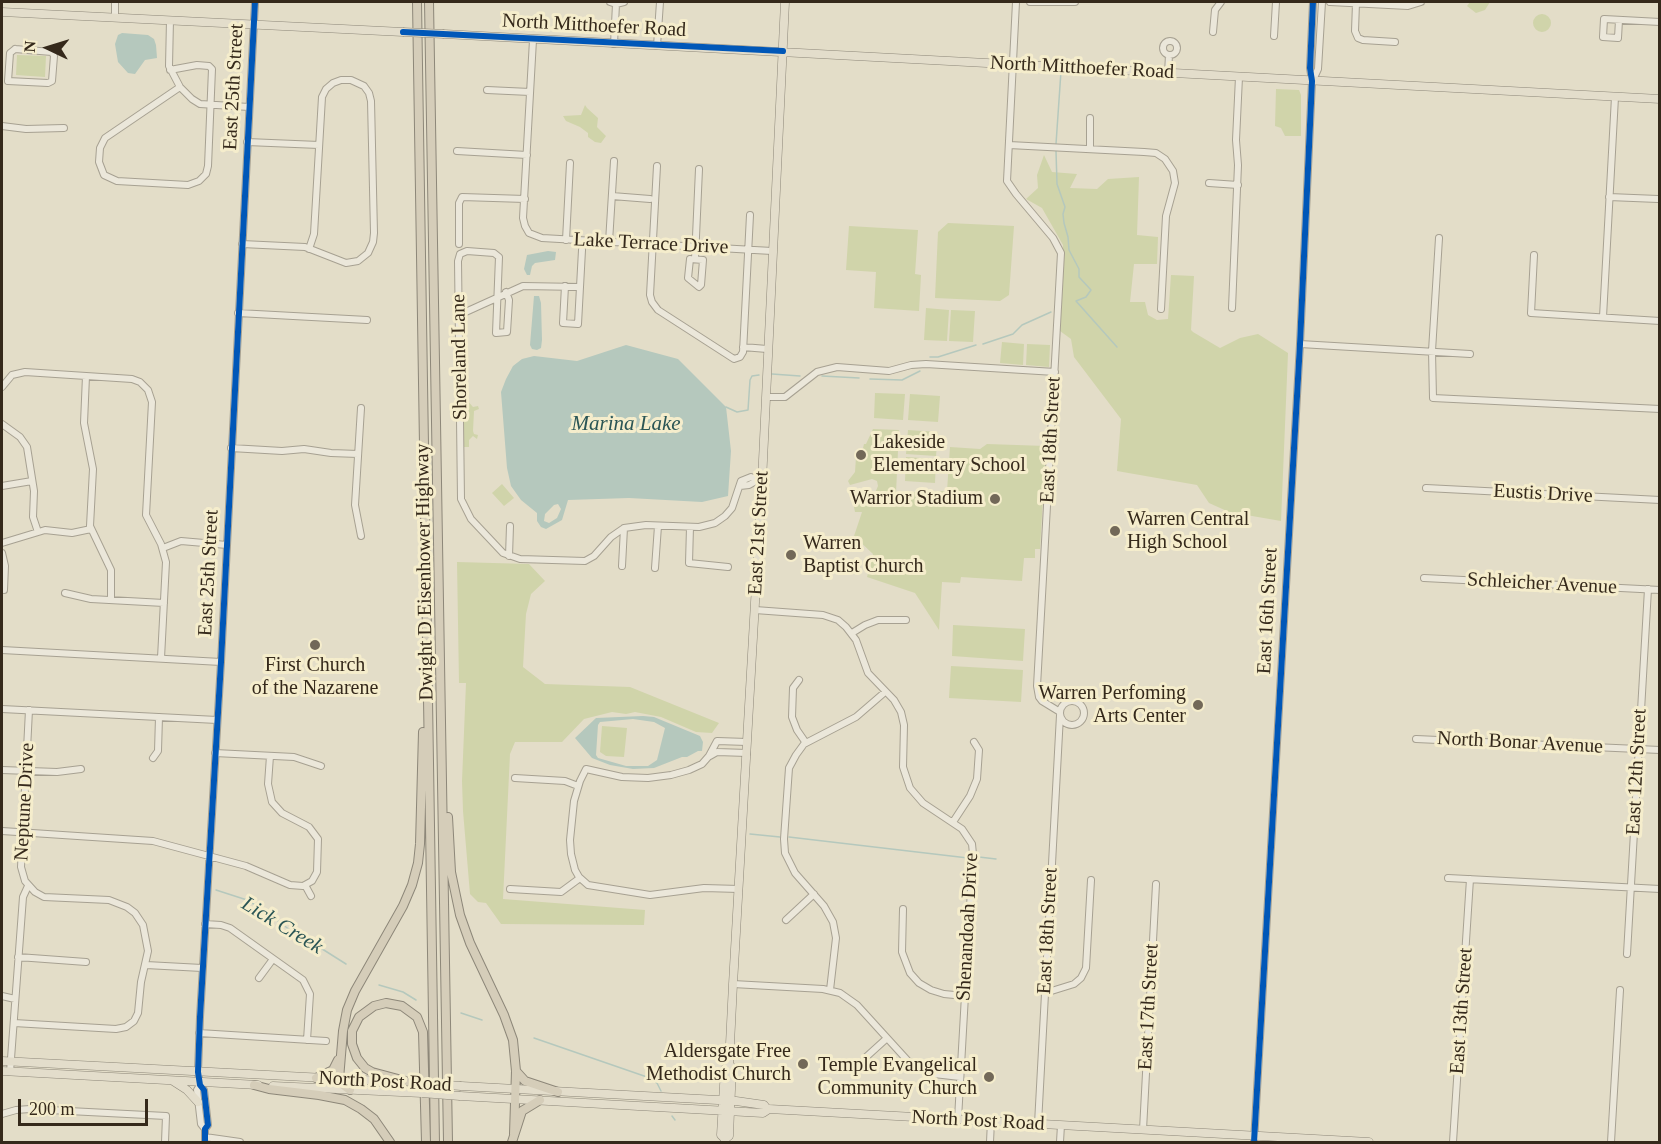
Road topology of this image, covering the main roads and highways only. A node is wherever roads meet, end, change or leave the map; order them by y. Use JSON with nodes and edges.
{"nodes":[{"id":1,"x":417,"y":2,"type":"edge"},
{"id":2,"x":429,"y":2,"type":"edge"},
{"id":3,"x":785,"y":2,"type":"edge"},
{"id":4,"x":2,"y":12,"type":"edge"},
{"id":5,"x":783,"y":51,"type":"junction"},
{"id":6,"x":1659,"y":99,"type":"edge"},
{"id":7,"x":425,"y":618,"type":"junction"},
{"id":8,"x":440,"y":660,"type":"junction"},
{"id":9,"x":341,"y":1048,"type":"junction"},
{"id":10,"x":2,"y":1061,"type":"edge"},
{"id":11,"x":6,"y":1071,"type":"edge"},
{"id":12,"x":516,"y":1071,"type":"junction"},
{"id":13,"x":316,"y":1078,"type":"junction"},
{"id":14,"x":339,"y":1079,"type":"junction"},
{"id":15,"x":172,"y":1081,"type":"junction"},
{"id":16,"x":417,"y":1083,"type":"junction"},
{"id":17,"x":254,"y":1085,"type":"junction"},
{"id":18,"x":350,"y":1090,"type":"junction"},
{"id":19,"x":558,"y":1092,"type":"junction"},
{"id":20,"x":515,"y":1094,"type":"junction"},
{"id":21,"x":680,"y":1098,"type":"junction"},
{"id":22,"x":540,"y":1100,"type":"junction"},
{"id":23,"x":727,"y":1101,"type":"junction"},
{"id":24,"x":198,"y":1102,"type":"road end"},
{"id":25,"x":681,"y":1109,"type":"junction"},
{"id":26,"x":767,"y":1109,"type":"junction"},
{"id":27,"x":727,"y":1111,"type":"junction"},
{"id":28,"x":513,"y":1138,"type":"edge"},
{"id":29,"x":1255,"y":1139,"type":"edge"},
{"id":30,"x":725,"y":1141,"type":"edge"},
{"id":31,"x":1354,"y":1142,"type":"edge"},
{"id":32,"x":390,"y":1143,"type":"edge"},
{"id":33,"x":426,"y":1143,"type":"edge"},
{"id":34,"x":435,"y":1143,"type":"edge"},
{"id":35,"x":448,"y":1143,"type":"edge"},
{"id":36,"x":1369,"y":1143,"type":"edge"}],
"edges":[{"from":1,"to":7,"type":"highway","name":"Dwight D Eisenhower Highway"},
{"from":2,"to":8,"type":"highway","name":"Dwight D Eisenhower Highway"},
{"from":3,"to":5,"type":"main road","name":"East 21st Street"},
{"from":4,"to":5,"type":"main road","name":"North Mitthoefer Road","bridge":true},
{"from":5,"to":6,"type":"main road","name":"North Mitthoefer Road"},
{"from":5,"to":23,"type":"main road","name":"East 21st Street"},
{"from":7,"to":9,"type":"highway"},
{"from":7,"to":34,"type":"highway","name":"Dwight D Eisenhower Highway"},
{"from":8,"to":12,"type":"highway"},
{"from":8,"to":35,"type":"highway","name":"Dwight D Eisenhower Highway"},
{"from":9,"to":13,"type":"highway"},
{"from":9,"to":14,"type":"highway"},
{"from":10,"to":13,"type":"main road","name":"North Post Road"},
{"from":11,"to":15,"type":"main road","name":"North Post Road"},
{"from":12,"to":19,"type":"highway"},
{"from":12,"to":20,"type":"highway"},
{"from":13,"to":14,"type":"main road","name":"North Post Road"},
{"from":14,"to":16,"type":"main road","name":"North Post Road"},
{"from":14,"to":18,"type":"highway"},
{"from":15,"to":17,"type":"main road","name":"North Post Road"},
{"from":15,"to":24,"type":"main road"},
{"from":16,"to":20,"type":"main road","name":"North Post Road","bridge":true},
{"from":16,"to":33,"type":"highway"},
{"from":17,"to":18,"type":"main road","name":"North Post Road"},
{"from":17,"to":32,"type":"highway"},
{"from":18,"to":20,"type":"main road","name":"North Post Road","bridge":true},
{"from":19,"to":20,"type":"main road","name":"North Post Road"},
{"from":19,"to":21,"type":"main road","name":"North Post Road"},
{"from":20,"to":22,"type":"main road","name":"North Post Road"},
{"from":20,"to":28,"type":"highway"},
{"from":21,"to":23,"type":"main road","name":"North Post Road"},
{"from":21,"to":25,"type":"main road"},
{"from":22,"to":25,"type":"main road","name":"North Post Road"},
{"from":22,"to":28,"type":"highway"},
{"from":23,"to":26,"type":"main road","name":"North Post Road"},
{"from":23,"to":27,"type":"main road","name":"East 21st Street"},
{"from":25,"to":27,"type":"main road","name":"North Post Road"},
{"from":26,"to":27,"type":"main road","name":"North Post Road"},
{"from":26,"to":29,"type":"main road","name":"North Post Road"},
{"from":27,"to":30,"type":"main road","name":"East 21st Street"},
{"from":29,"to":31,"type":"main road","name":"North Post Road"},
{"from":31,"to":36,"type":"main road","name":"North Post Road"}]}
